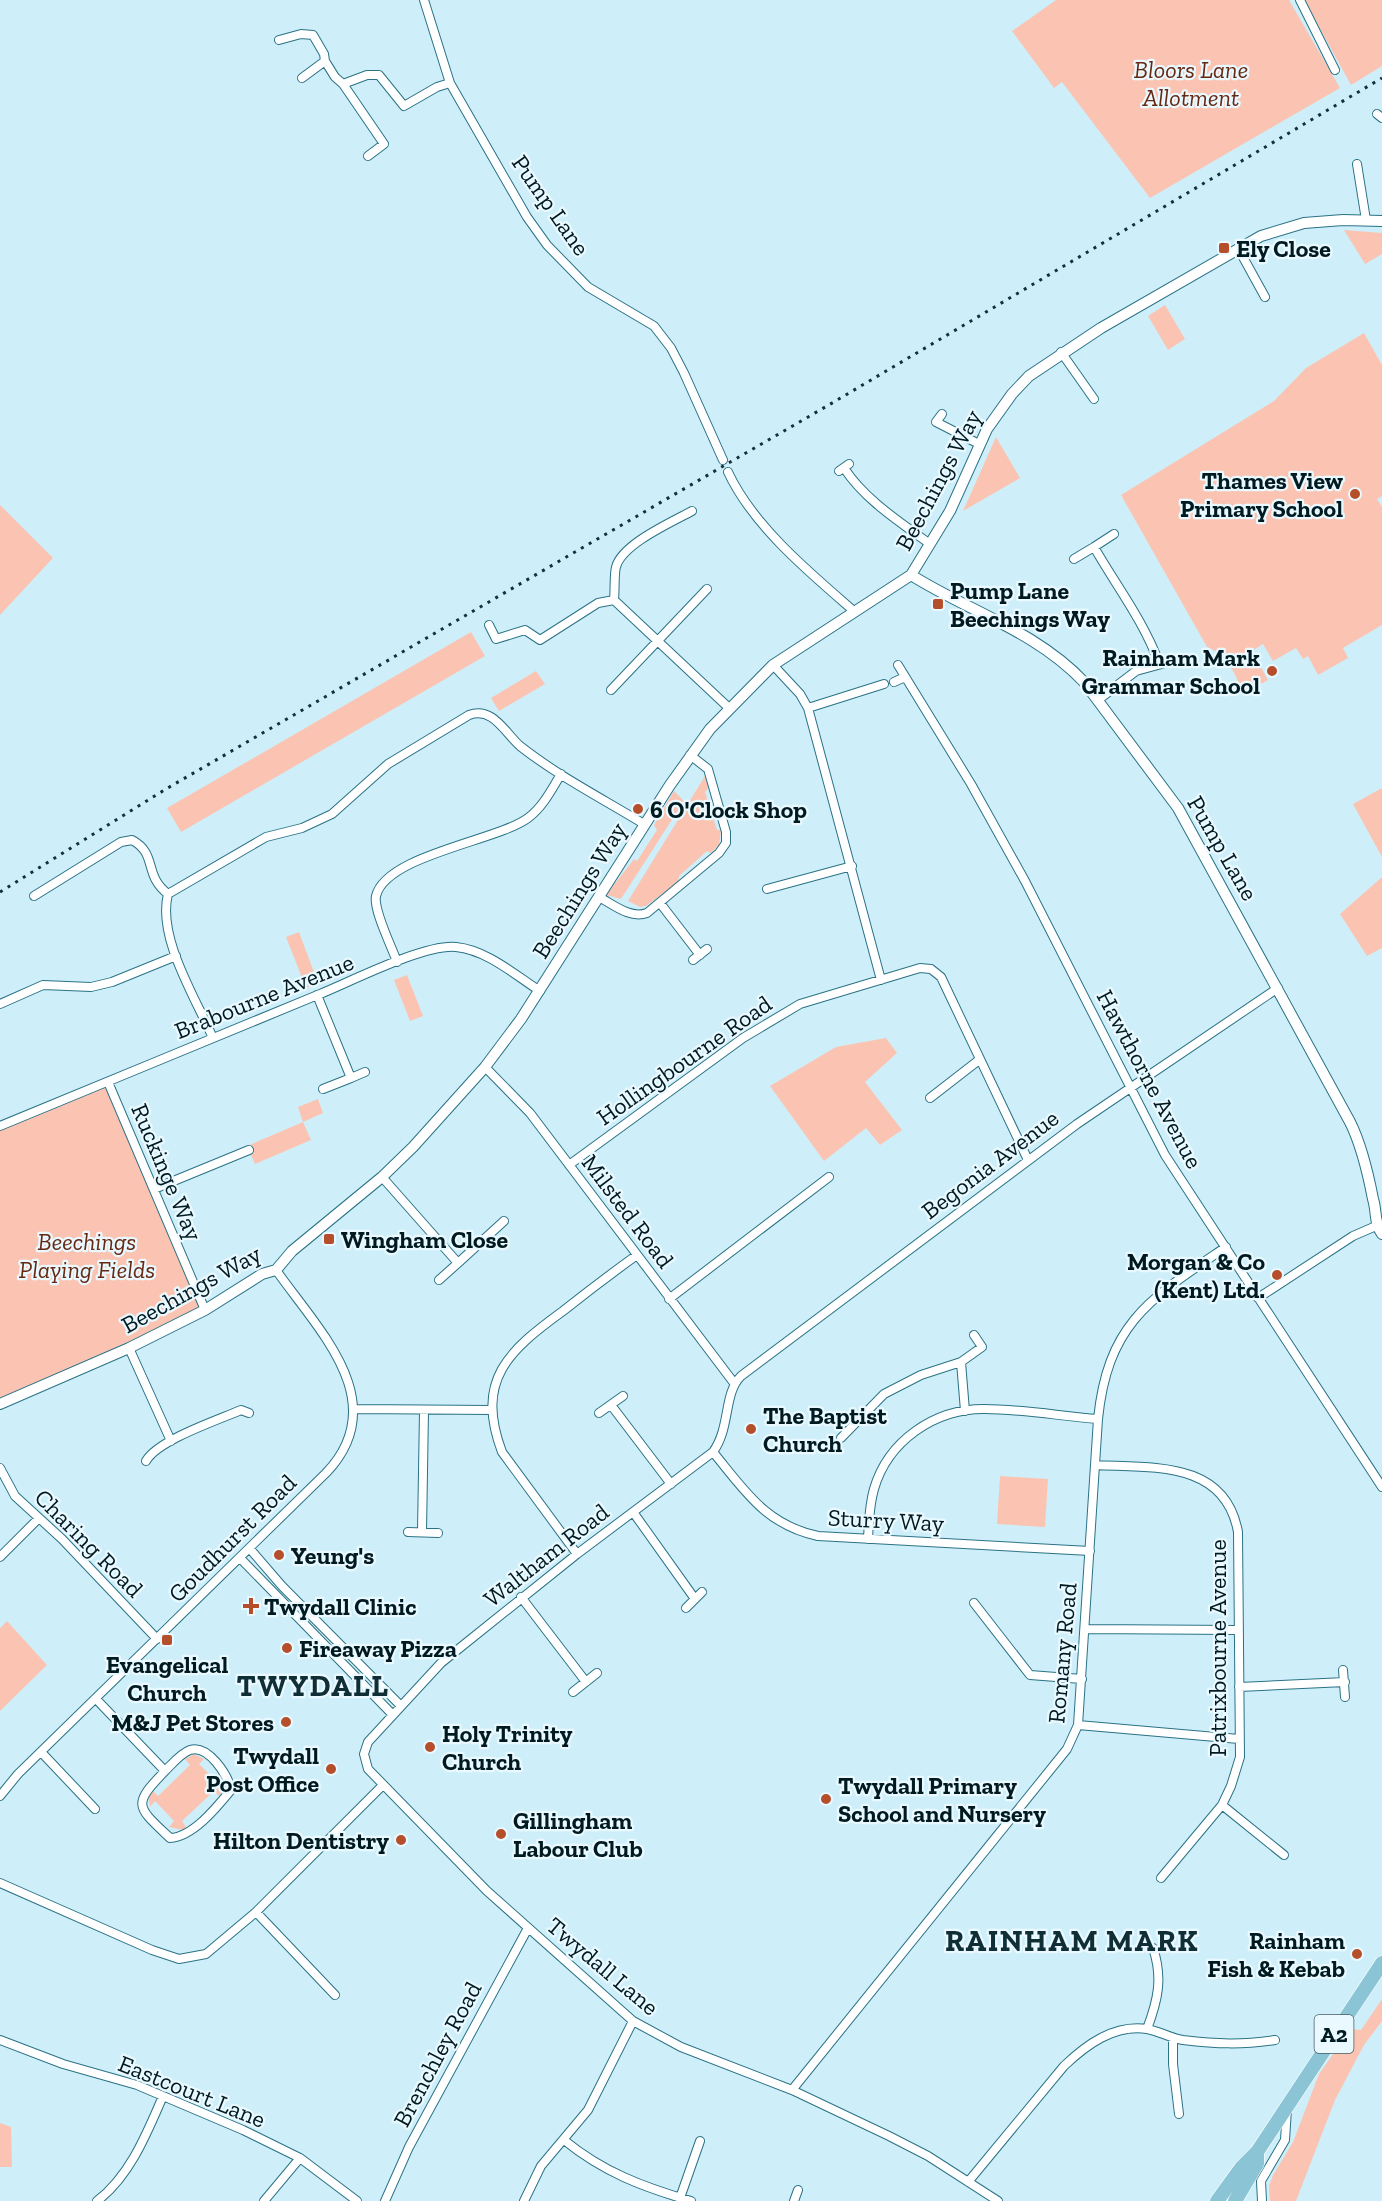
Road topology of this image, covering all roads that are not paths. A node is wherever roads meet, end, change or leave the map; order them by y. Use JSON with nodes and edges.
{"nodes":[{"id":1,"x":424,"y":0,"type":"edge"},
{"id":2,"x":1300,"y":0,"type":"edge"},
{"id":3,"x":279,"y":40,"type":"dead end"},
{"id":4,"x":325,"y":61,"type":"junction"},
{"id":5,"x":1335,"y":70,"type":"dead end"},
{"id":6,"x":302,"y":78,"type":"dead end"},
{"id":7,"x":450,"y":83,"type":"junction"},
{"id":8,"x":343,"y":84,"type":"junction"},
{"id":9,"x":368,"y":156,"type":"dead end"},
{"id":10,"x":1357,"y":164,"type":"dead end"},
{"id":11,"x":1366,"y":220,"type":"junction"},
{"id":12,"x":1382,"y":221,"type":"edge"},
{"id":13,"x":1238,"y":248,"type":"junction"},
{"id":14,"x":1265,"y":297,"type":"dead end"},
{"id":15,"x":1061,"y":352,"type":"junction"},
{"id":16,"x":1094,"y":399,"type":"dead end"},
{"id":17,"x":942,"y":414,"type":"dead end"},
{"id":18,"x":979,"y":444,"type":"junction"},
{"id":19,"x":723,"y":460,"type":"dead end"},
{"id":20,"x":844,"y":467,"type":"dead end"},
{"id":21,"x":728,"y":472,"type":"dead end"},
{"id":22,"x":692,"y":511,"type":"dead end"},
{"id":23,"x":1114,"y":534,"type":"dead end"},
{"id":24,"x":930,"y":544,"type":"junction"},
{"id":25,"x":1094,"y":547,"type":"junction"},
{"id":26,"x":1074,"y":559,"type":"dead end"},
{"id":27,"x":911,"y":575,"type":"junction"},
{"id":28,"x":707,"y":589,"type":"dead end"},
{"id":29,"x":614,"y":600,"type":"junction"},
{"id":30,"x":855,"y":612,"type":"junction"},
{"id":31,"x":489,"y":625,"type":"dead end"},
{"id":32,"x":658,"y":641,"type":"junction"},
{"id":33,"x":773,"y":665,"type":"junction"},
{"id":34,"x":898,"y":666,"type":"dead end"},
{"id":35,"x":905,"y":677,"type":"junction"},
{"id":36,"x":894,"y":682,"type":"dead end"},
{"id":37,"x":884,"y":684,"type":"dead end"},
{"id":38,"x":611,"y":690,"type":"dead end"},
{"id":39,"x":1098,"y":700,"type":"junction"},
{"id":40,"x":729,"y":708,"type":"junction"},
{"id":41,"x":808,"y":708,"type":"junction"},
{"id":42,"x":690,"y":755,"type":"junction"},
{"id":43,"x":561,"y":774,"type":"junction"},
{"id":44,"x":644,"y":824,"type":"junction"},
{"id":45,"x":852,"y":866,"type":"junction"},
{"id":46,"x":767,"y":889,"type":"dead end"},
{"id":47,"x":168,"y":894,"type":"junction"},
{"id":48,"x":34,"y":896,"type":"dead end"},
{"id":49,"x":599,"y":897,"type":"junction"},
{"id":50,"x":660,"y":903,"type":"junction"},
{"id":51,"x":700,"y":954,"type":"dead end"},
{"id":52,"x":176,"y":956,"type":"junction"},
{"id":53,"x":397,"y":962,"type":"junction"},
{"id":54,"x":881,"y":980,"type":"junction"},
{"id":55,"x":1278,"y":988,"type":"junction"},
{"id":56,"x":540,"y":991,"type":"junction"},
{"id":57,"x":317,"y":995,"type":"junction"},
{"id":58,"x":0,"y":1004,"type":"edge"},
{"id":59,"x":212,"y":1036,"type":"junction"},
{"id":60,"x":979,"y":1060,"type":"junction"},
{"id":61,"x":485,"y":1067,"type":"junction"},
{"id":62,"x":365,"y":1072,"type":"dead end"},
{"id":63,"x":351,"y":1078,"type":"junction"},
{"id":64,"x":108,"y":1082,"type":"junction"},
{"id":65,"x":323,"y":1089,"type":"dead end"},
{"id":66,"x":1131,"y":1090,"type":"junction"},
{"id":67,"x":930,"y":1098,"type":"dead end"},
{"id":68,"x":0,"y":1125,"type":"edge"},
{"id":69,"x":249,"y":1150,"type":"dead end"},
{"id":70,"x":1028,"y":1160,"type":"junction"},
{"id":71,"x":569,"y":1164,"type":"junction"},
{"id":72,"x":382,"y":1177,"type":"junction"},
{"id":73,"x":829,"y":1177,"type":"dead end"},
{"id":74,"x":154,"y":1189,"type":"junction"},
{"id":75,"x":504,"y":1221,"type":"dead end"},
{"id":76,"x":1379,"y":1230,"type":"edge"},
{"id":77,"x":1226,"y":1247,"type":"junction"},
{"id":78,"x":637,"y":1255,"type":"junction"},
{"id":79,"x":458,"y":1263,"type":"junction"},
{"id":80,"x":276,"y":1270,"type":"junction"},
{"id":81,"x":439,"y":1280,"type":"dead end"},
{"id":82,"x":1258,"y":1298,"type":"junction"},
{"id":83,"x":669,"y":1299,"type":"junction"},
{"id":84,"x":205,"y":1310,"type":"junction"},
{"id":85,"x":974,"y":1335,"type":"dead end"},
{"id":86,"x":129,"y":1348,"type":"junction"},
{"id":87,"x":961,"y":1362,"type":"junction"},
{"id":88,"x":734,"y":1383,"type":"junction"},
{"id":89,"x":623,"y":1396,"type":"dead end"},
{"id":90,"x":0,"y":1404,"type":"edge"},
{"id":91,"x":611,"y":1405,"type":"junction"},
{"id":92,"x":354,"y":1409,"type":"junction"},
{"id":93,"x":492,"y":1410,"type":"junction"},
{"id":94,"x":424,"y":1411,"type":"junction"},
{"id":95,"x":965,"y":1411,"type":"junction"},
{"id":96,"x":249,"y":1413,"type":"dead end"},
{"id":97,"x":599,"y":1413,"type":"dead end"},
{"id":98,"x":1098,"y":1419,"type":"junction"},
{"id":99,"x":841,"y":1438,"type":"dead end"},
{"id":100,"x":171,"y":1441,"type":"junction"},
{"id":101,"x":713,"y":1452,"type":"junction"},
{"id":102,"x":146,"y":1461,"type":"dead end"},
{"id":103,"x":1095,"y":1465,"type":"junction"},
{"id":104,"x":0,"y":1468,"type":"edge"},
{"id":105,"x":671,"y":1484,"type":"junction"},
{"id":106,"x":1382,"y":1487,"type":"edge"},
{"id":107,"x":633,"y":1512,"type":"junction"},
{"id":108,"x":38,"y":1519,"type":"junction"},
{"id":109,"x":408,"y":1532,"type":"dead end"},
{"id":110,"x":422,"y":1532,"type":"junction"},
{"id":111,"x":438,"y":1533,"type":"dead end"},
{"id":112,"x":868,"y":1539,"type":"junction"},
{"id":113,"x":250,"y":1549,"type":"junction"},
{"id":114,"x":1090,"y":1551,"type":"junction"},
{"id":115,"x":577,"y":1554,"type":"junction"},
{"id":116,"x":0,"y":1557,"type":"edge"},
{"id":117,"x":240,"y":1558,"type":"junction"},
{"id":118,"x":702,"y":1592,"type":"dead end"},
{"id":119,"x":521,"y":1597,"type":"junction"},
{"id":120,"x":695,"y":1599,"type":"junction"},
{"id":121,"x":974,"y":1604,"type":"dead end"},
{"id":122,"x":686,"y":1608,"type":"dead end"},
{"id":123,"x":1086,"y":1629,"type":"junction"},
{"id":124,"x":1238,"y":1630,"type":"junction"},
{"id":125,"x":157,"y":1639,"type":"junction"},
{"id":126,"x":1344,"y":1670,"type":"dead end"},
{"id":127,"x":597,"y":1672,"type":"dead end"},
{"id":128,"x":1082,"y":1679,"type":"junction"},
{"id":129,"x":586,"y":1682,"type":"junction"},
{"id":130,"x":1345,"y":1682,"type":"junction"},
{"id":131,"x":1239,"y":1687,"type":"junction"},
{"id":132,"x":573,"y":1692,"type":"dead end"},
{"id":133,"x":1345,"y":1697,"type":"dead end"},
{"id":134,"x":96,"y":1699,"type":"junction"},
{"id":135,"x":401,"y":1706,"type":"junction"},
{"id":136,"x":392,"y":1714,"type":"junction"},
{"id":137,"x":1078,"y":1725,"type":"junction"},
{"id":138,"x":1239,"y":1739,"type":"junction"},
{"id":139,"x":42,"y":1753,"type":"junction"},
{"id":140,"x":364,"y":1754,"type":"joint"},
{"id":141,"x":165,"y":1771,"type":"junction"},
{"id":142,"x":383,"y":1785,"type":"junction"},
{"id":143,"x":0,"y":1796,"type":"edge"},
{"id":144,"x":1222,"y":1805,"type":"junction"},
{"id":145,"x":95,"y":1809,"type":"dead end"},
{"id":146,"x":1284,"y":1855,"type":"dead end"},
{"id":147,"x":1161,"y":1878,"type":"dead end"},
{"id":148,"x":0,"y":1883,"type":"edge"},
{"id":149,"x":256,"y":1912,"type":"junction"},
{"id":150,"x":528,"y":1928,"type":"junction"},
{"id":151,"x":1153,"y":1948,"type":"dead end"},
{"id":152,"x":1382,"y":1963,"type":"edge"},
{"id":153,"x":335,"y":1995,"type":"dead end"},
{"id":154,"x":633,"y":2021,"type":"junction"},
{"id":155,"x":1147,"y":2030,"type":"junction"},
{"id":156,"x":1173,"y":2038,"type":"junction"},
{"id":157,"x":0,"y":2040,"type":"edge"},
{"id":158,"x":1275,"y":2040,"type":"dead end"},
{"id":159,"x":792,"y":2090,"type":"junction"},
{"id":160,"x":163,"y":2096,"type":"junction"},
{"id":161,"x":1287,"y":2106,"type":"junction"},
{"id":162,"x":1179,"y":2114,"type":"dead end"},
{"id":163,"x":564,"y":2140,"type":"junction"},
{"id":164,"x":700,"y":2141,"type":"dead end"},
{"id":165,"x":1257,"y":2152,"type":"junction"},
{"id":166,"x":300,"y":2158,"type":"junction"},
{"id":167,"x":968,"y":2182,"type":"junction"},
{"id":168,"x":798,"y":2190,"type":"dead end"},
{"id":169,"x":680,"y":2198,"type":"junction"},
{"id":170,"x":97,"y":2201,"type":"edge"},
{"id":171,"x":264,"y":2201,"type":"edge"},
{"id":172,"x":357,"y":2201,"type":"edge"},
{"id":173,"x":385,"y":2201,"type":"edge"},
{"id":174,"x":524,"y":2201,"type":"edge"},
{"id":175,"x":691,"y":2201,"type":"edge"},
{"id":176,"x":794,"y":2201,"type":"edge"},
{"id":177,"x":998,"y":2201,"type":"edge"},
{"id":178,"x":1217,"y":2201,"type":"edge"},
{"id":179,"x":1235,"y":2201,"type":"edge"},
{"id":180,"x":1262,"y":2201,"type":"edge"}],
"edges":[{"from":1,"to":7,"type":"street","name":"Pump Lane"},
{"from":2,"to":5,"type":"street"},
{"from":3,"to":4,"type":"street"},
{"from":4,"to":6,"type":"street"},
{"from":4,"to":8,"type":"street"},
{"from":7,"to":8,"type":"street"},
{"from":7,"to":19,"type":"street","name":"Pump Lane"},
{"from":8,"to":9,"type":"street"},
{"from":10,"to":11,"type":"street"},
{"from":11,"to":12,"type":"street","name":"Beechings Way"},
{"from":11,"to":13,"type":"street","name":"Beechings Way"},
{"from":13,"to":14,"type":"street"},
{"from":13,"to":15,"type":"street","name":"Beechings Way"},
{"from":15,"to":16,"type":"street"},
{"from":15,"to":18,"type":"street","name":"Beechings Way"},
{"from":17,"to":18,"type":"street"},
{"from":18,"to":24,"type":"street","name":"Beechings Way"},
{"from":20,"to":24,"type":"street"},
{"from":21,"to":30,"type":"street"},
{"from":22,"to":29,"type":"street"},
{"from":23,"to":25,"type":"street"},
{"from":24,"to":27,"type":"street","name":"Beechings Way"},
{"from":25,"to":26,"type":"street"},
{"from":25,"to":39,"type":"street"},
{"from":27,"to":30,"type":"street","name":"Beechings Way"},
{"from":27,"to":39,"type":"street","name":"Pump Lane"},
{"from":28,"to":32,"type":"street"},
{"from":29,"to":31,"type":"street"},
{"from":29,"to":32,"type":"street"},
{"from":30,"to":33,"type":"street","name":"Beechings Way"},
{"from":32,"to":38,"type":"street"},
{"from":32,"to":40,"type":"street"},
{"from":33,"to":40,"type":"street","name":"Beechings Way"},
{"from":33,"to":41,"type":"street"},
{"from":34,"to":35,"type":"street","name":"Hawthorne Avenue"},
{"from":35,"to":36,"type":"street"},
{"from":35,"to":66,"type":"street","name":"Hawthorne Avenue"},
{"from":37,"to":41,"type":"street"},
{"from":39,"to":55,"type":"street","name":"Pump Lane"},
{"from":40,"to":42,"type":"street","name":"Beechings Way"},
{"from":41,"to":45,"type":"street"},
{"from":42,"to":44,"type":"street","name":"Beechings Way"},
{"from":42,"to":50,"type":"street"},
{"from":43,"to":44,"type":"street"},
{"from":43,"to":47,"type":"street"},
{"from":43,"to":53,"type":"street"},
{"from":44,"to":49,"type":"street","name":"Beechings Way"},
{"from":45,"to":46,"type":"street"},
{"from":45,"to":54,"type":"street"},
{"from":47,"to":48,"type":"street"},
{"from":47,"to":52,"type":"street"},
{"from":49,"to":50,"type":"street"},
{"from":49,"to":56,"type":"street","name":"Beechings Way"},
{"from":50,"to":51,"type":"street"},
{"from":52,"to":58,"type":"street"},
{"from":52,"to":59,"type":"street"},
{"from":53,"to":56,"type":"street","name":"Brabourne Avenue"},
{"from":53,"to":57,"type":"street","name":"Brabourne Avenue"},
{"from":54,"to":60,"type":"street","name":"Hollingbourne Road"},
{"from":54,"to":71,"type":"street","name":"Hollingbourne Road"},
{"from":55,"to":66,"type":"street","name":"Begonia Avenue"},
{"from":55,"to":76,"type":"street","name":"Pump Lane"},
{"from":56,"to":61,"type":"street","name":"Beechings Way"},
{"from":57,"to":59,"type":"street","name":"Brabourne Avenue"},
{"from":57,"to":63,"type":"street"},
{"from":59,"to":64,"type":"street","name":"Brabourne Avenue"},
{"from":60,"to":67,"type":"street"},
{"from":60,"to":70,"type":"street","name":"Hollingbourne Road"},
{"from":61,"to":71,"type":"street","name":"Milsted Road"},
{"from":61,"to":72,"type":"street","name":"Beechings Way"},
{"from":62,"to":63,"type":"street"},
{"from":63,"to":65,"type":"street"},
{"from":64,"to":68,"type":"street","name":"Brabourne Avenue"},
{"from":64,"to":74,"type":"street","name":"Ruckinge Way"},
{"from":66,"to":70,"type":"street","name":"Begonia Avenue"},
{"from":66,"to":77,"type":"street","name":"Hawthorne Avenue"},
{"from":69,"to":74,"type":"street"},
{"from":70,"to":88,"type":"street","name":"Begonia Avenue"},
{"from":71,"to":78,"type":"street","name":"Milsted Road"},
{"from":72,"to":79,"type":"street"},
{"from":72,"to":80,"type":"street","name":"Beechings Way"},
{"from":73,"to":83,"type":"street"},
{"from":74,"to":84,"type":"street","name":"Ruckinge Way"},
{"from":75,"to":79,"type":"street"},
{"from":76,"to":82,"type":"street"},
{"from":77,"to":82,"type":"street","name":"Hawthorne Avenue"},
{"from":77,"to":98,"type":"street","name":"Romany Road"},
{"from":78,"to":83,"type":"street","name":"Milsted Road"},
{"from":78,"to":93,"type":"street"},
{"from":79,"to":81,"type":"street"},
{"from":80,"to":84,"type":"street","name":"Beechings Way"},
{"from":80,"to":92,"type":"street","name":"Goudhurst Road"},
{"from":82,"to":106,"type":"street","name":"Hawthorne Avenue"},
{"from":83,"to":88,"type":"street","name":"Milsted Road"},
{"from":84,"to":86,"type":"street","name":"Beechings Way"},
{"from":85,"to":87,"type":"street"},
{"from":86,"to":90,"type":"street","name":"Beechings Way"},
{"from":86,"to":100,"type":"street"},
{"from":87,"to":95,"type":"street"},
{"from":87,"to":99,"type":"street"},
{"from":88,"to":101,"type":"street","name":"Waltham Road"},
{"from":89,"to":91,"type":"street"},
{"from":91,"to":97,"type":"street"},
{"from":91,"to":105,"type":"street"},
{"from":92,"to":94,"type":"street"},
{"from":92,"to":113,"type":"street","name":"Goudhurst Road"},
{"from":93,"to":94,"type":"street"},
{"from":93,"to":115,"type":"street"},
{"from":94,"to":110,"type":"street"},
{"from":95,"to":98,"type":"street"},
{"from":95,"to":112,"type":"street"},
{"from":96,"to":100,"type":"street"},
{"from":98,"to":103,"type":"street","name":"Romany Road"},
{"from":100,"to":102,"type":"street"},
{"from":101,"to":105,"type":"street","name":"Waltham Road"},
{"from":101,"to":112,"type":"street","name":"Sturry Way"},
{"from":103,"to":114,"type":"street","name":"Romany Road"},
{"from":103,"to":124,"type":"street","name":"Patrixbourne Avenue"},
{"from":104,"to":108,"type":"street","name":"Charing Road"},
{"from":105,"to":107,"type":"street","name":"Waltham Road"},
{"from":107,"to":115,"type":"street","name":"Waltham Road"},
{"from":107,"to":120,"type":"street"},
{"from":108,"to":116,"type":"street"},
{"from":108,"to":125,"type":"street","name":"Charing Road"},
{"from":109,"to":110,"type":"street"},
{"from":110,"to":111,"type":"street"},
{"from":112,"to":114,"type":"street","name":"Sturry Way"},
{"from":113,"to":117,"type":"street","name":"Goudhurst Road"},
{"from":113,"to":135,"type":"street"},
{"from":114,"to":123,"type":"street","name":"Romany Road"},
{"from":115,"to":119,"type":"street","name":"Waltham Road"},
{"from":117,"to":125,"type":"street","name":"Goudhurst Road"},
{"from":117,"to":136,"type":"street"},
{"from":118,"to":120,"type":"street"},
{"from":119,"to":129,"type":"street"},
{"from":119,"to":135,"type":"street","name":"Waltham Road"},
{"from":120,"to":122,"type":"street"},
{"from":121,"to":128,"type":"street"},
{"from":123,"to":124,"type":"street"},
{"from":123,"to":128,"type":"street","name":"Romany Road"},
{"from":124,"to":131,"type":"street","name":"Patrixbourne Avenue"},
{"from":125,"to":134,"type":"street","name":"Goudhurst Road"},
{"from":126,"to":130,"type":"street"},
{"from":127,"to":129,"type":"street"},
{"from":128,"to":137,"type":"street","name":"Romany Road"},
{"from":129,"to":132,"type":"street"},
{"from":130,"to":131,"type":"street"},
{"from":130,"to":133,"type":"street"},
{"from":131,"to":138,"type":"street","name":"Patrixbourne Avenue"},
{"from":134,"to":139,"type":"street","name":"Goudhurst Road"},
{"from":134,"to":141,"type":"street"},
{"from":135,"to":136,"type":"street","name":"Waltham Road"},
{"from":136,"to":140,"type":"street","name":"Waltham Road"},
{"from":137,"to":138,"type":"street"},
{"from":137,"to":159,"type":"street","name":"Romany Road"},
{"from":138,"to":144,"type":"street","name":"Patrixbourne Avenue"},
{"from":139,"to":143,"type":"street","name":"Goudhurst Road"},
{"from":139,"to":145,"type":"street"},
{"from":140,"to":142,"type":"street","name":"Twydall Lane"},
{"from":141,"to":141,"type":"street"},
{"from":142,"to":149,"type":"street"},
{"from":142,"to":150,"type":"street","name":"Twydall Lane"},
{"from":144,"to":146,"type":"street"},
{"from":144,"to":147,"type":"street","name":"Patrixbourne Avenue"},
{"from":148,"to":149,"type":"street"},
{"from":149,"to":153,"type":"street"},
{"from":150,"to":154,"type":"street","name":"Twydall Lane"},
{"from":150,"to":173,"type":"street","name":"Brenchley Road"},
{"from":151,"to":155,"type":"street"},
{"from":152,"to":161,"type":"main road","number":"A2"},
{"from":154,"to":159,"type":"street","name":"Twydall Lane"},
{"from":154,"to":163,"type":"street"},
{"from":155,"to":156,"type":"street"},
{"from":155,"to":167,"type":"street"},
{"from":156,"to":158,"type":"street"},
{"from":156,"to":162,"type":"street"},
{"from":157,"to":160,"type":"street","name":"Eastcourt Lane"},
{"from":159,"to":167,"type":"street","name":"Twydall Lane"},
{"from":160,"to":166,"type":"street","name":"Eastcourt Lane"},
{"from":160,"to":170,"type":"street"},
{"from":161,"to":165,"type":"main road","number":"A2"},
{"from":161,"to":180,"type":"street"},
{"from":163,"to":169,"type":"street"},
{"from":163,"to":174,"type":"street"},
{"from":164,"to":169,"type":"street"},
{"from":165,"to":178,"type":"main road","number":"A2"},
{"from":165,"to":179,"type":"main road","number":"A2"},
{"from":166,"to":171,"type":"street"},
{"from":166,"to":172,"type":"street","name":"Eastcourt Lane"},
{"from":167,"to":177,"type":"street","name":"Twydall Lane"},
{"from":168,"to":176,"type":"street"},
{"from":169,"to":175,"type":"street"}]}
